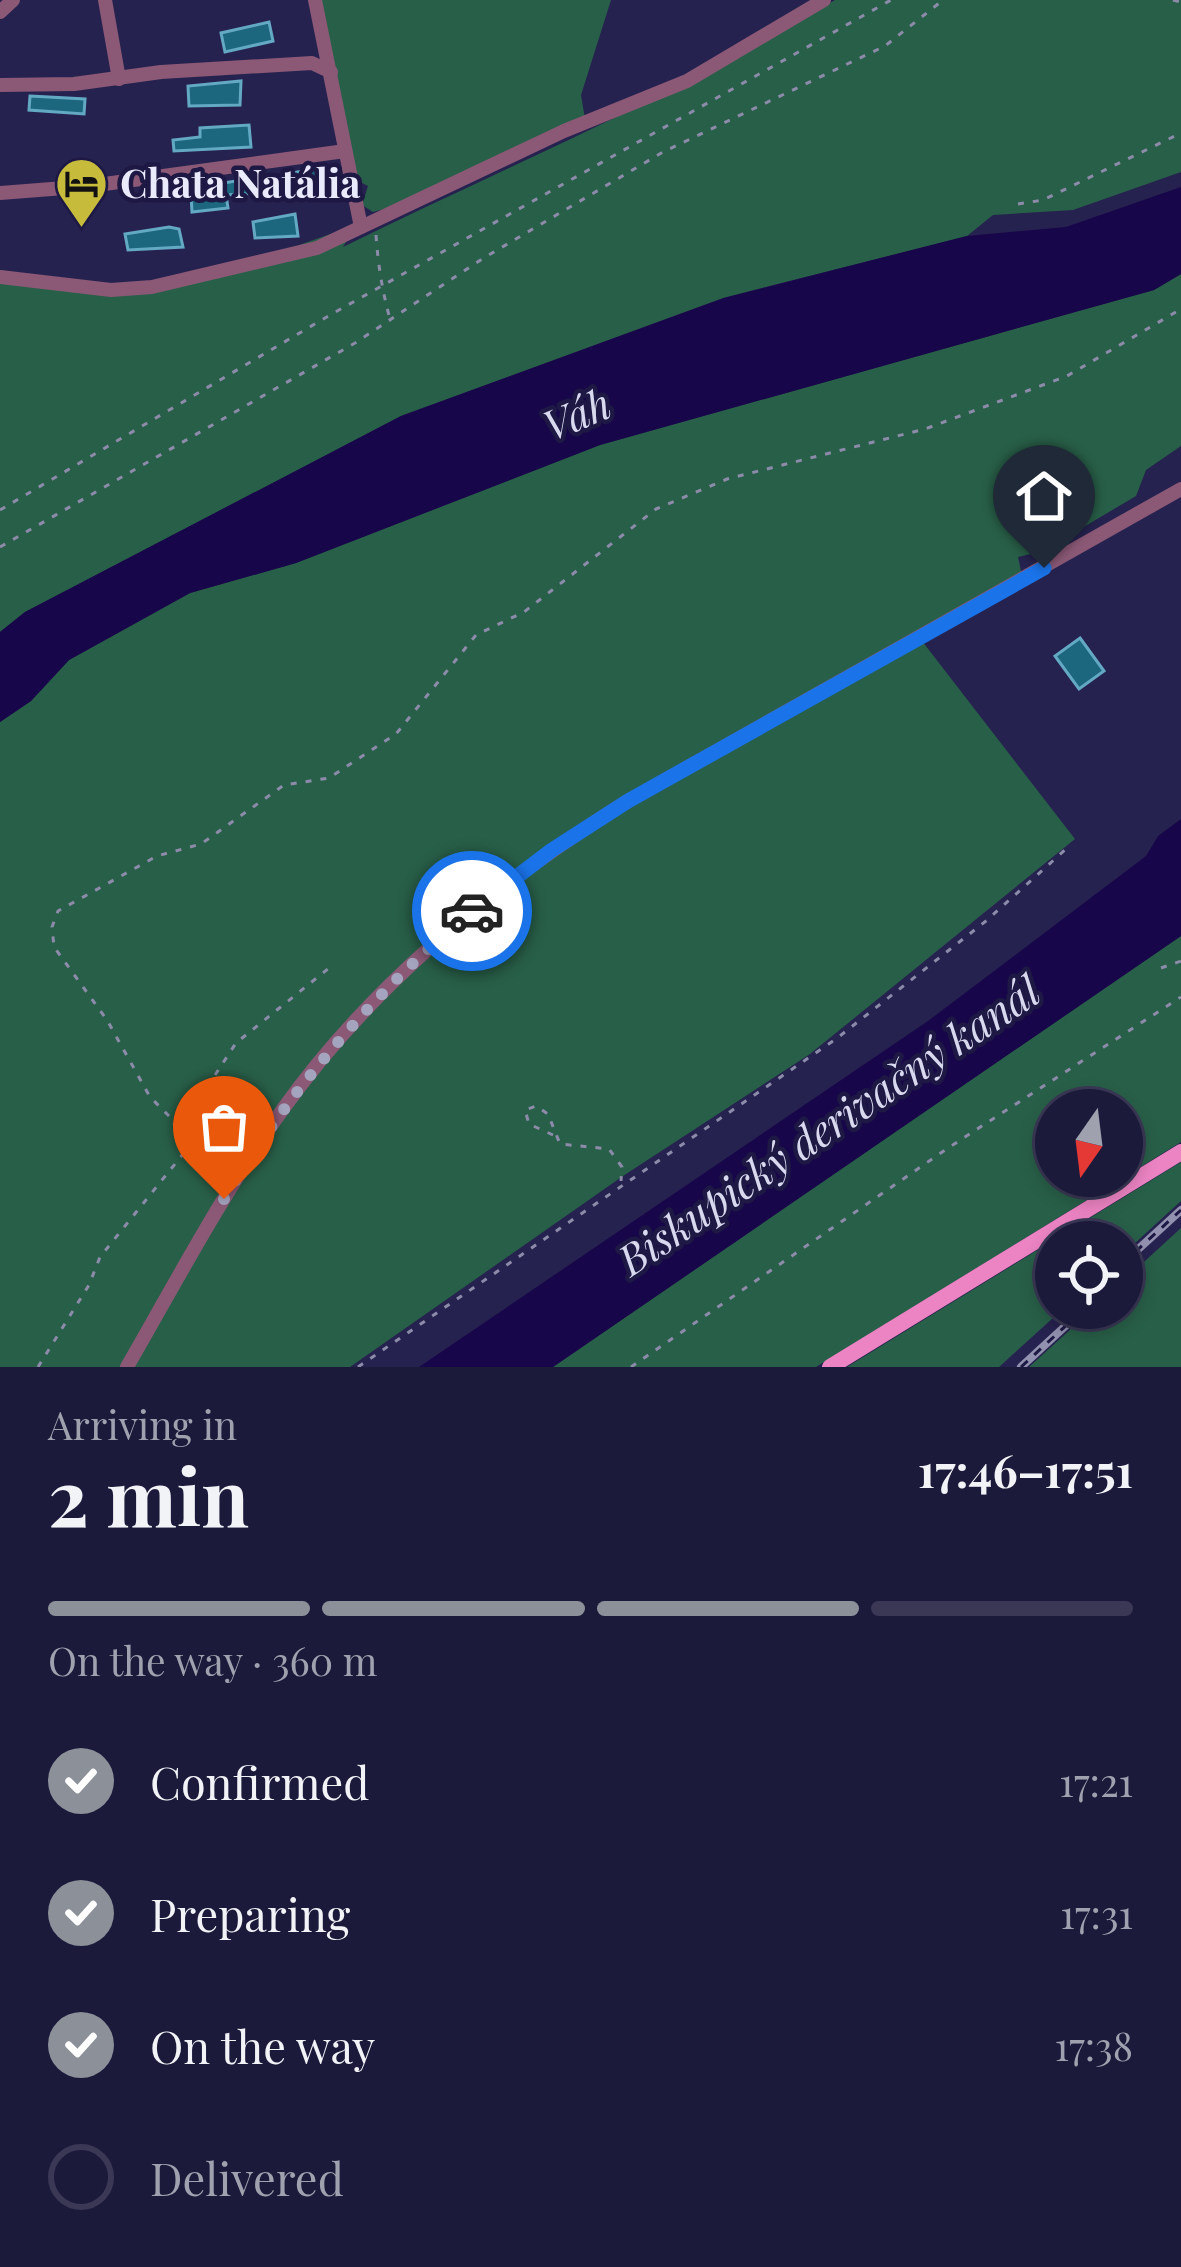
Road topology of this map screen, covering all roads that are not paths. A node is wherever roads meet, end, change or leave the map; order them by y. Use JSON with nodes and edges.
{"nodes":[{"id":1,"x":13,"y":0,"type":"edge"},
{"id":2,"x":106,"y":0,"type":"edge"},
{"id":3,"x":316,"y":0,"type":"edge"},
{"id":4,"x":824,"y":0,"type":"edge"},
{"id":5,"x":0,"y":12,"type":"edge"},
{"id":6,"x":326,"y":48,"type":"junction"},
{"id":7,"x":312,"y":63,"type":"junction"},
{"id":8,"x":331,"y":72,"type":"junction"},
{"id":9,"x":119,"y":79,"type":"junction"},
{"id":10,"x":0,"y":85,"type":"edge"},
{"id":11,"x":345,"y":151,"type":"junction"},
{"id":12,"x":0,"y":193,"type":"edge"},
{"id":13,"x":367,"y":224,"type":"junction"},
{"id":14,"x":0,"y":277,"type":"edge"},
{"id":15,"x":1181,"y":489,"type":"edge"},
{"id":16,"x":1181,"y":1152,"type":"edge"},
{"id":17,"x":127,"y":1367,"type":"edge"},
{"id":18,"x":830,"y":1367,"type":"edge"}],
"edges":[{"from":1,"to":5,"type":"street"},
{"from":2,"to":9,"type":"street"},
{"from":3,"to":6,"type":"street"},
{"from":4,"to":13,"type":"street"},
{"from":6,"to":7,"type":"street"},
{"from":6,"to":8,"type":"street"},
{"from":7,"to":8,"type":"street"},
{"from":7,"to":9,"type":"street"},
{"from":8,"to":11,"type":"street"},
{"from":9,"to":10,"type":"street"},
{"from":11,"to":12,"type":"street"},
{"from":11,"to":13,"type":"street"},
{"from":13,"to":14,"type":"street"},
{"from":15,"to":17,"type":"street"},
{"from":16,"to":18,"type":"main road"}]}
